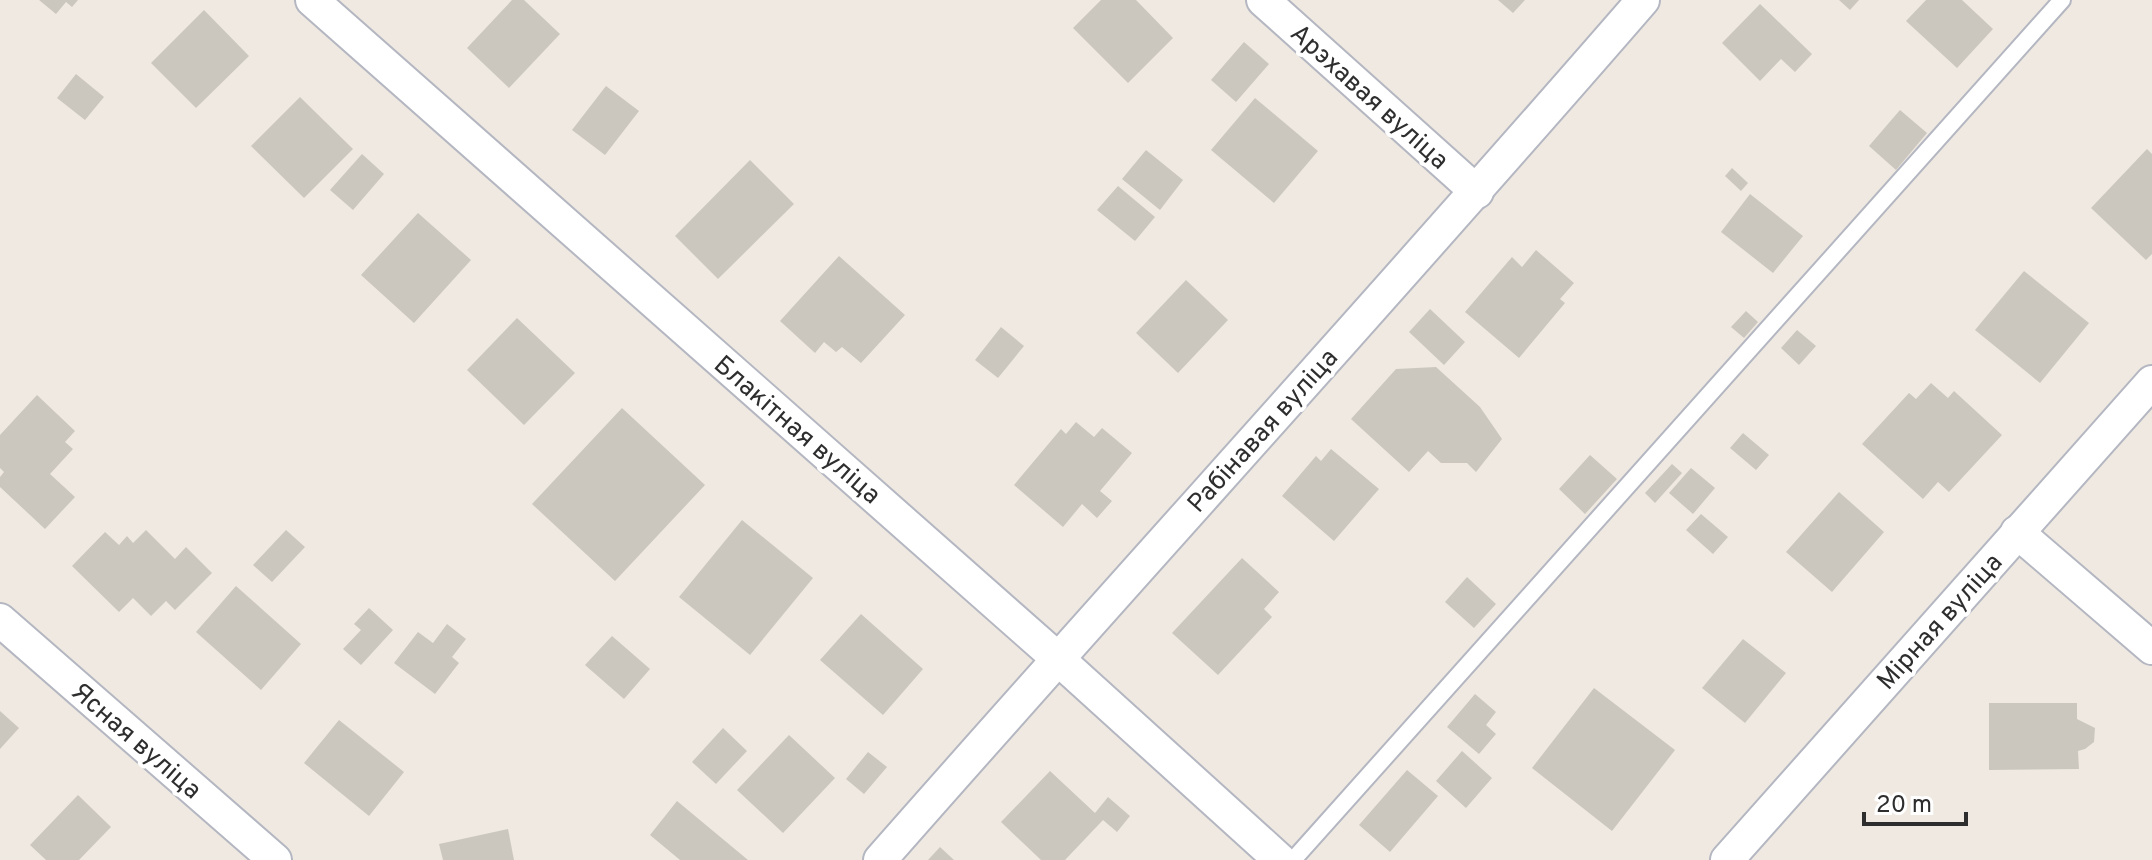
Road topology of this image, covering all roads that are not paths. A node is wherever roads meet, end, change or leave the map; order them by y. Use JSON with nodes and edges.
{"nodes":[{"id":1,"x":312,"y":0,"type":"edge"},
{"id":2,"x":1263,"y":0,"type":"edge"},
{"id":3,"x":1643,"y":0,"type":"edge"},
{"id":4,"x":2062,"y":0,"type":"edge"},
{"id":5,"x":1477,"y":192,"type":"junction"},
{"id":6,"x":2152,"y":382,"type":"edge"},
{"id":7,"x":2017,"y":532,"type":"junction"},
{"id":8,"x":0,"y":620,"type":"edge"},
{"id":9,"x":2152,"y":648,"type":"edge"},
{"id":10,"x":1057,"y":658,"type":"junction"},
{"id":11,"x":275,"y":860,"type":"edge"},
{"id":12,"x":880,"y":860,"type":"edge"},
{"id":13,"x":1280,"y":860,"type":"edge"},
{"id":14,"x":1293,"y":860,"type":"edge"},
{"id":15,"x":1727,"y":860,"type":"edge"}],
"edges":[{"from":1,"to":10,"type":"street","name":"Блакітная вуліца"},
{"from":2,"to":5,"type":"street","name":"Арэхавая вуліца"},
{"from":3,"to":5,"type":"street","name":"Рабінавая вуліца"},
{"from":4,"to":14,"type":"lane"},
{"from":5,"to":10,"type":"street","name":"Рабінавая вуліца"},
{"from":6,"to":7,"type":"street","name":"Мірная вуліца"},
{"from":7,"to":9,"type":"street"},
{"from":7,"to":15,"type":"street","name":"Мірная вуліца"},
{"from":8,"to":11,"type":"street","name":"Ясная вуліца"},
{"from":10,"to":12,"type":"street","name":"Рабінавая вуліца"},
{"from":10,"to":13,"type":"street","name":"Блакітная вуліца"}]}
